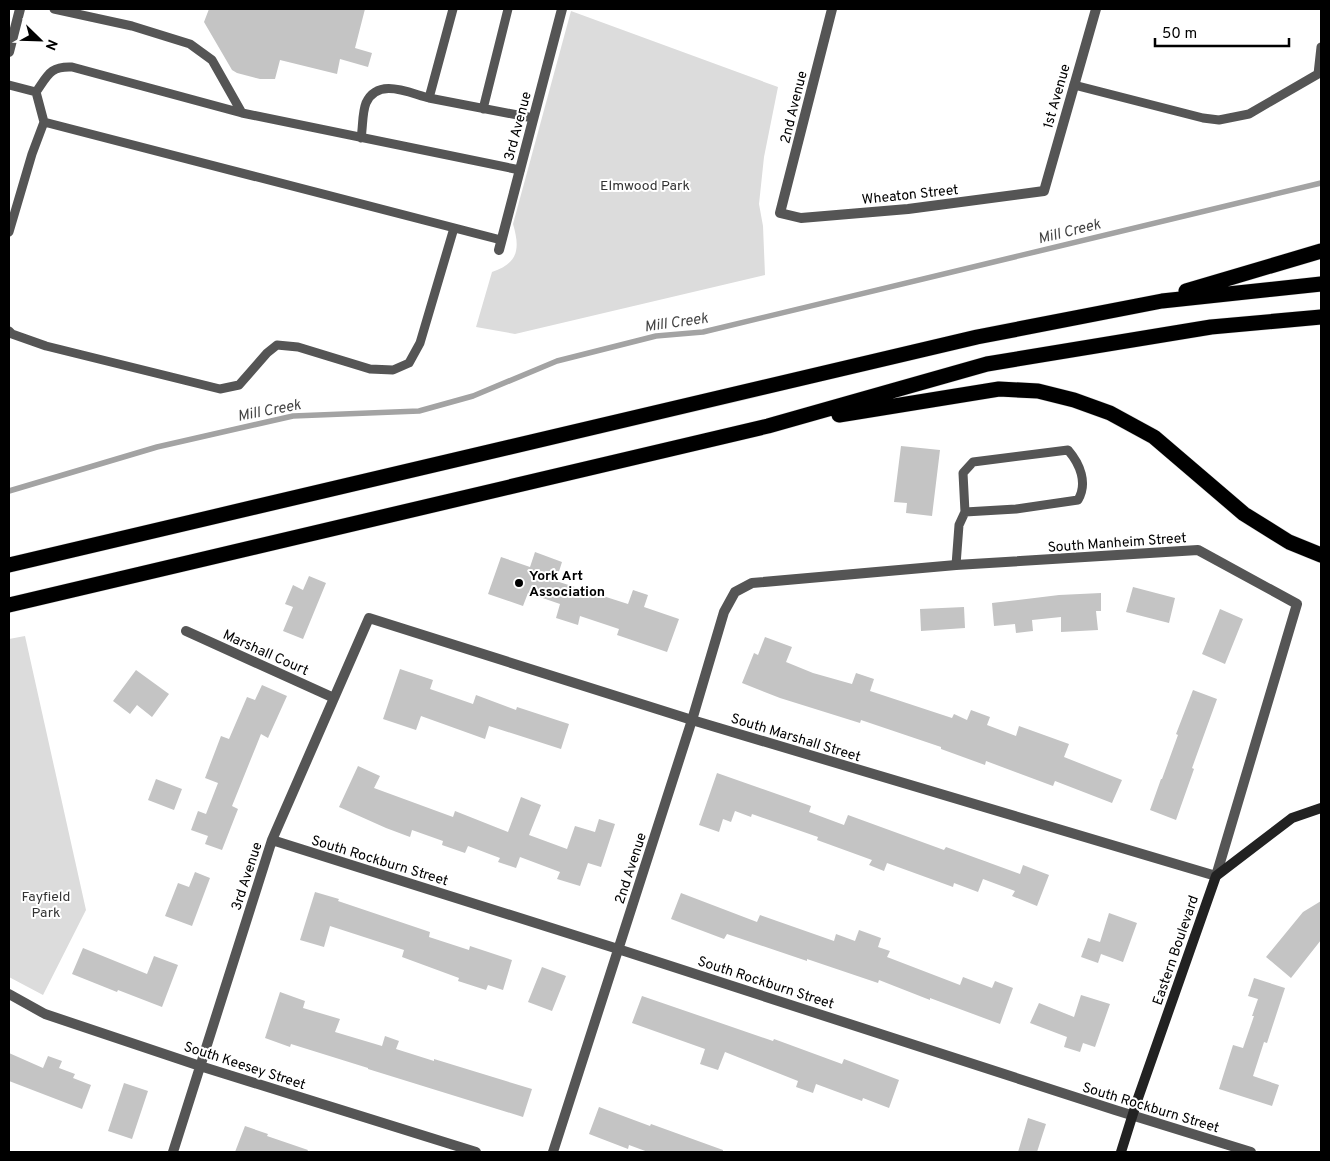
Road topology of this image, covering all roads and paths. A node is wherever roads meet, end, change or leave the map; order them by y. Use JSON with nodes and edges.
{"nodes":[{"id":1,"x":20,"y":9,"type":"edge"},
{"id":2,"x":54,"y":9,"type":"edge"},
{"id":3,"x":453,"y":9,"type":"edge"},
{"id":4,"x":508,"y":9,"type":"edge"},
{"id":5,"x":562,"y":9,"type":"edge"},
{"id":6,"x":832,"y":9,"type":"edge"},
{"id":7,"x":1096,"y":9,"type":"edge"},
{"id":8,"x":1321,"y":47,"type":"edge"},
{"id":9,"x":9,"y":52,"type":"edge"},
{"id":10,"x":1320,"y":74,"type":"edge"},
{"id":11,"x":9,"y":85,"type":"edge"},
{"id":12,"x":1074,"y":85,"type":"junction"},
{"id":13,"x":36,"y":92,"type":"junction"},
{"id":14,"x":429,"y":98,"type":"junction"},
{"id":15,"x":483,"y":109,"type":"junction"},
{"id":16,"x":242,"y":113,"type":"junction"},
{"id":17,"x":533,"y":118,"type":"junction"},
{"id":18,"x":44,"y":122,"type":"junction"},
{"id":19,"x":361,"y":138,"type":"junction"},
{"id":20,"x":520,"y":170,"type":"junction"},
{"id":21,"x":1044,"y":191,"type":"joint"},
{"id":22,"x":780,"y":213,"type":"joint"},
{"id":23,"x":454,"y":228,"type":"junction"},
{"id":24,"x":9,"y":232,"type":"edge"},
{"id":25,"x":500,"y":245,"type":"joint"},
{"id":26,"x":1321,"y":251,"type":"edge"},
{"id":27,"x":1321,"y":284,"type":"edge"},
{"id":28,"x":1117,"y":310,"type":"junction"},
{"id":29,"x":1321,"y":317,"type":"edge"},
{"id":30,"x":9,"y":331,"type":"edge"},
{"id":31,"x":768,"y":426,"type":"junction"},
{"id":32,"x":965,"y":512,"type":"junction"},
{"id":33,"x":1321,"y":555,"type":"edge"},
{"id":34,"x":9,"y":565,"type":"edge"},
{"id":35,"x":956,"y":566,"type":"junction"},
{"id":36,"x":735,"y":592,"type":"joint"},
{"id":37,"x":9,"y":605,"type":"edge"},
{"id":38,"x":369,"y":618,"type":"joint"},
{"id":39,"x":186,"y":631,"type":"dead end"},
{"id":40,"x":334,"y":698,"type":"junction"},
{"id":41,"x":692,"y":720,"type":"junction"},
{"id":42,"x":1321,"y":808,"type":"edge"},
{"id":43,"x":272,"y":840,"type":"junction"},
{"id":44,"x":1216,"y":876,"type":"junction"},
{"id":45,"x":618,"y":949,"type":"junction"},
{"id":46,"x":9,"y":994,"type":"edge"},
{"id":47,"x":200,"y":1066,"type":"junction"},
{"id":48,"x":1132,"y":1115,"type":"junction"},
{"id":49,"x":173,"y":1152,"type":"edge"},
{"id":50,"x":476,"y":1152,"type":"edge"},
{"id":51,"x":553,"y":1152,"type":"edge"},
{"id":52,"x":1121,"y":1152,"type":"edge"},
{"id":53,"x":1251,"y":1152,"type":"edge"}],
"edges":[{"from":1,"to":9,"type":"street"},
{"from":2,"to":16,"type":"lane"},
{"from":3,"to":14,"type":"lane"},
{"from":4,"to":15,"type":"lane"},
{"from":5,"to":17,"type":"street","name":"3rd Avenue"},
{"from":6,"to":22,"type":"street","name":"2nd Avenue"},
{"from":7,"to":12,"type":"street","name":"1st Avenue"},
{"from":8,"to":10,"type":"lane"},
{"from":10,"to":12,"type":"lane"},
{"from":11,"to":13,"type":"lane"},
{"from":12,"to":21,"type":"street","name":"1st Avenue"},
{"from":13,"to":16,"type":"lane"},
{"from":13,"to":18,"type":"lane"},
{"from":14,"to":15,"type":"lane"},
{"from":14,"to":19,"type":"lane"},
{"from":15,"to":17,"type":"lane"},
{"from":16,"to":19,"type":"lane"},
{"from":17,"to":20,"type":"street","name":"3rd Avenue"},
{"from":18,"to":23,"type":"lane"},
{"from":18,"to":24,"type":"lane"},
{"from":19,"to":20,"type":"lane"},
{"from":20,"to":25,"type":"street","name":"3rd Avenue"},
{"from":21,"to":22,"type":"street","name":"Wheaton Street"},
{"from":23,"to":25,"type":"lane"},
{"from":23,"to":30,"type":"lane"},
{"from":26,"to":28,"type":"highway"},
{"from":27,"to":28,"type":"highway"},
{"from":28,"to":34,"type":"highway"},
{"from":29,"to":31,"type":"highway"},
{"from":31,"to":33,"type":"highway"},
{"from":31,"to":37,"type":"highway"},
{"from":32,"to":32,"type":"lane"},
{"from":32,"to":35,"type":"lane"},
{"from":35,"to":36,"type":"street","name":"South Manheim Street"},
{"from":35,"to":44,"type":"street","name":"South Manheim Street"},
{"from":36,"to":41,"type":"street","name":"2nd Avenue"},
{"from":38,"to":40,"type":"street","name":"3rd Avenue"},
{"from":38,"to":41,"type":"street","name":"South Marshall Street"},
{"from":39,"to":40,"type":"street","name":"Marshall Court"},
{"from":40,"to":43,"type":"street","name":"3rd Avenue"},
{"from":41,"to":44,"type":"street","name":"South Marshall Street"},
{"from":41,"to":45,"type":"street","name":"2nd Avenue"},
{"from":42,"to":44,"type":"street"},
{"from":43,"to":45,"type":"street","name":"South Rockburn Street"},
{"from":43,"to":47,"type":"street","name":"3rd Avenue"},
{"from":44,"to":48,"type":"street","name":"Eastern Boulevard"},
{"from":45,"to":48,"type":"street","name":"South Rockburn Street"},
{"from":45,"to":51,"type":"street","name":"2nd Avenue"},
{"from":46,"to":47,"type":"street","name":"South Keesey Street"},
{"from":47,"to":49,"type":"street","name":"3rd Avenue"},
{"from":47,"to":50,"type":"street","name":"South Keesey Street"},
{"from":48,"to":52,"type":"street","name":"Eastern Boulevard"},
{"from":48,"to":53,"type":"street","name":"South Rockburn Street"}]}
